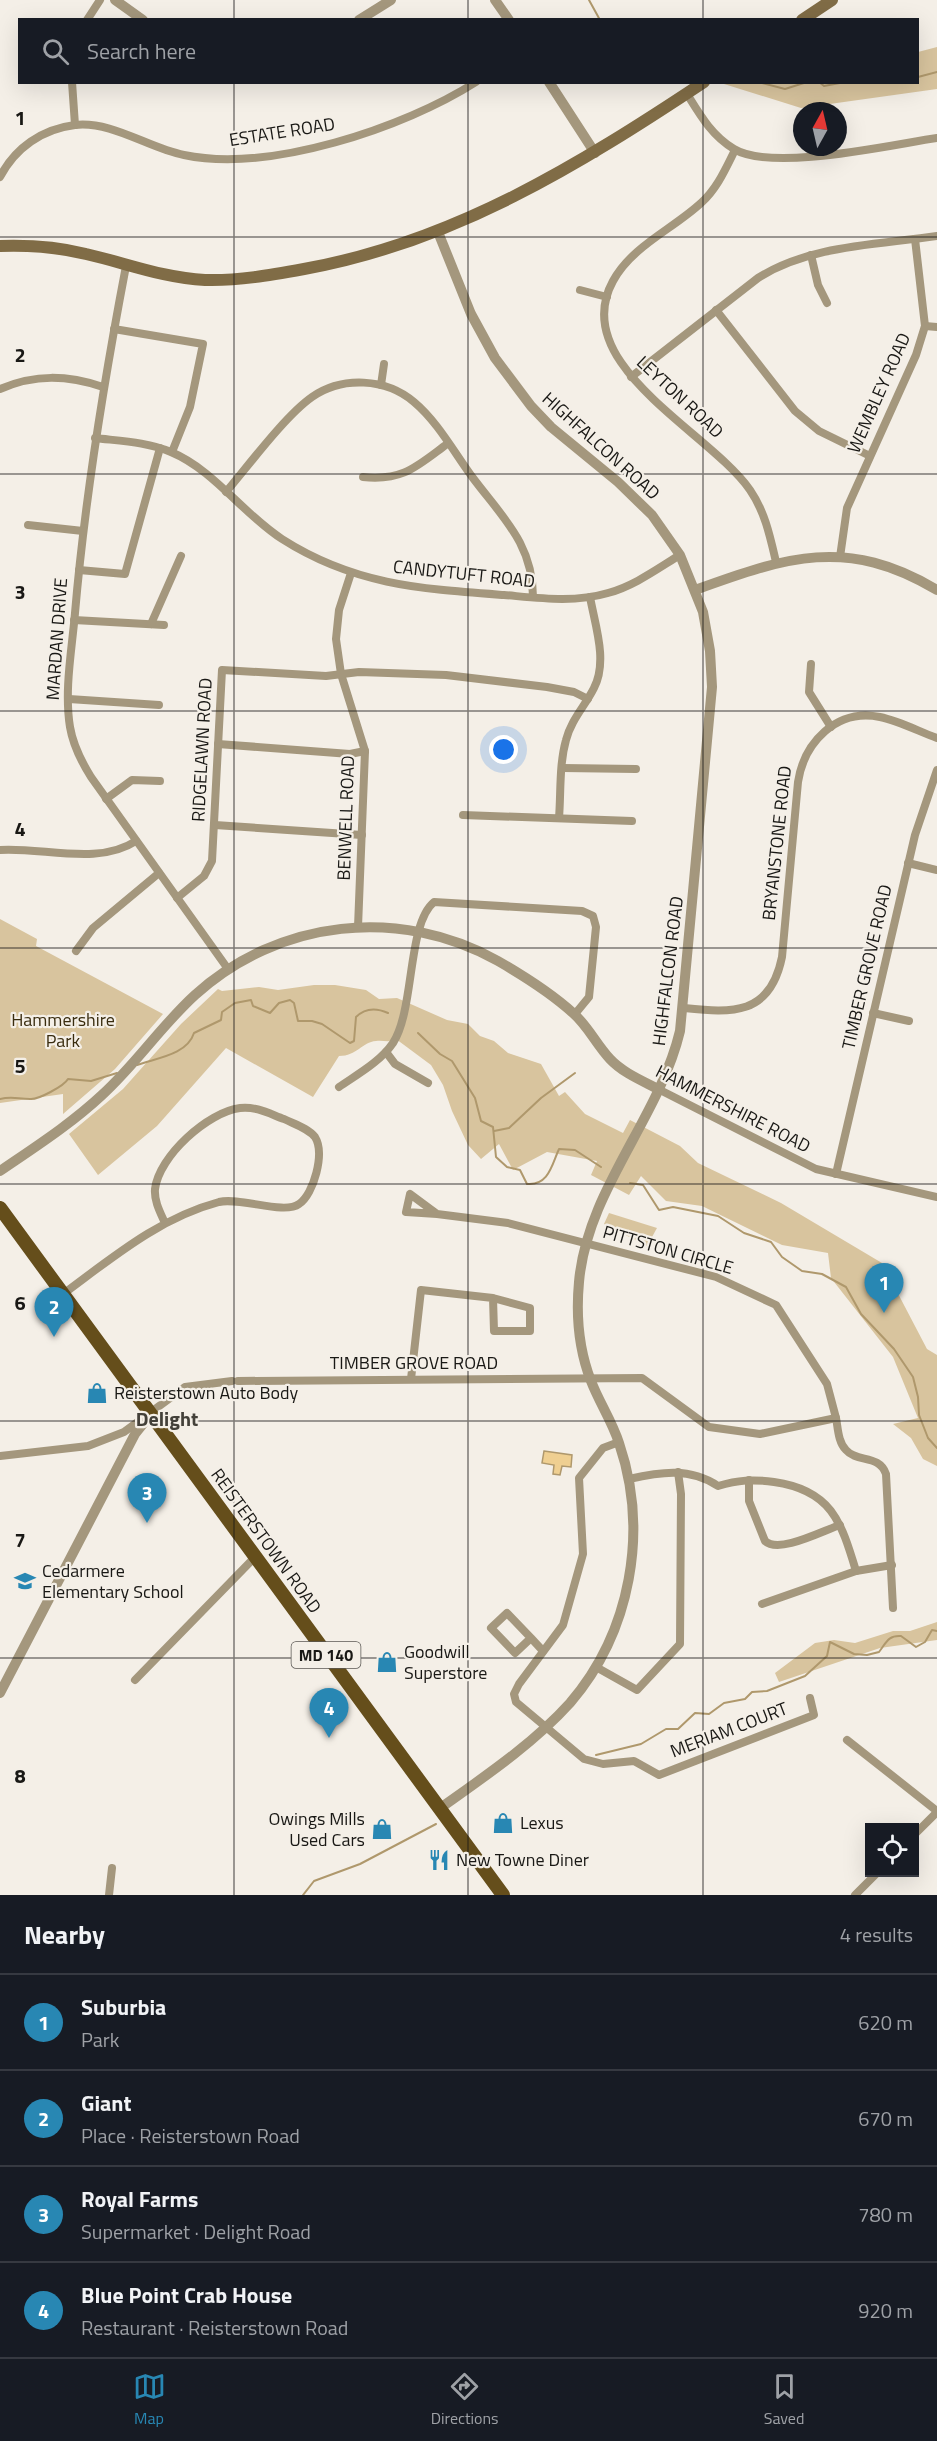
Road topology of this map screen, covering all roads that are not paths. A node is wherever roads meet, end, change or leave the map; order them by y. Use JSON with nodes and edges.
{"nodes":[{"id":1,"x":100,"y":0,"type":"edge"},
{"id":2,"x":115,"y":0,"type":"edge"},
{"id":3,"x":391,"y":0,"type":"edge"},
{"id":4,"x":495,"y":0,"type":"edge"},
{"id":5,"x":832,"y":0,"type":"edge"},
{"id":6,"x":88,"y":18,"type":"edge"},
{"id":7,"x":140,"y":18,"type":"edge"},
{"id":8,"x":362,"y":18,"type":"edge"},
{"id":9,"x":508,"y":18,"type":"edge"},
{"id":10,"x":805,"y":18,"type":"edge"},
{"id":11,"x":72,"y":84,"type":"edge"},
{"id":12,"x":472,"y":84,"type":"edge"},
{"id":13,"x":550,"y":84,"type":"edge"},
{"id":14,"x":701,"y":84,"type":"edge"},
{"id":15,"x":687,"y":94,"type":"junction"},
{"id":16,"x":75,"y":125,"type":"junction"},
{"id":17,"x":937,"y":138,"type":"edge"},
{"id":18,"x":735,"y":150,"type":"junction"},
{"id":19,"x":595,"y":153,"type":"junction"},
{"id":20,"x":0,"y":177,"type":"edge"},
{"id":21,"x":438,"y":231,"type":"junction"},
{"id":22,"x":937,"y":236,"type":"edge"},
{"id":23,"x":915,"y":239,"type":"junction"},
{"id":24,"x":0,"y":246,"type":"edge"},
{"id":25,"x":811,"y":255,"type":"junction"},
{"id":26,"x":126,"y":266,"type":"junction"},
{"id":27,"x":580,"y":290,"type":"dead end"},
{"id":28,"x":607,"y":297,"type":"junction"},
{"id":29,"x":827,"y":303,"type":"dead end"},
{"id":30,"x":716,"y":310,"type":"junction"},
{"id":31,"x":925,"y":326,"type":"junction"},
{"id":32,"x":937,"y":327,"type":"edge"},
{"id":33,"x":114,"y":329,"type":"junction"},
{"id":34,"x":384,"y":364,"type":"dead end"},
{"id":35,"x":631,"y":377,"type":"junction"},
{"id":36,"x":381,"y":385,"type":"junction"},
{"id":37,"x":103,"y":387,"type":"junction"},
{"id":38,"x":0,"y":389,"type":"edge"},
{"id":39,"x":95,"y":438,"type":"junction"},
{"id":40,"x":447,"y":444,"type":"junction"},
{"id":41,"x":160,"y":448,"type":"junction"},
{"id":42,"x":172,"y":452,"type":"junction"},
{"id":43,"x":870,"y":456,"type":"junction"},
{"id":44,"x":363,"y":477,"type":"dead end"},
{"id":45,"x":226,"y":492,"type":"junction"},
{"id":46,"x":28,"y":525,"type":"dead end"},
{"id":47,"x":83,"y":531,"type":"junction"},
{"id":48,"x":182,"y":555,"type":"dead end"},
{"id":49,"x":680,"y":555,"type":"junction"},
{"id":50,"x":840,"y":557,"type":"junction"},
{"id":51,"x":777,"y":562,"type":"junction"},
{"id":52,"x":79,"y":570,"type":"junction"},
{"id":53,"x":351,"y":573,"type":"junction"},
{"id":54,"x":695,"y":590,"type":"junction"},
{"id":55,"x":937,"y":590,"type":"edge"},
{"id":56,"x":533,"y":597,"type":"junction"},
{"id":57,"x":590,"y":597,"type":"junction"},
{"id":58,"x":74,"y":620,"type":"junction"},
{"id":59,"x":152,"y":624,"type":"junction"},
{"id":60,"x":164,"y":625,"type":"dead end"},
{"id":61,"x":811,"y":664,"type":"dead end"},
{"id":62,"x":341,"y":674,"type":"junction"},
{"id":63,"x":69,"y":699,"type":"junction"},
{"id":64,"x":588,"y":699,"type":"junction"},
{"id":65,"x":159,"y":705,"type":"dead end"},
{"id":66,"x":831,"y":727,"type":"junction"},
{"id":67,"x":937,"y":738,"type":"edge"},
{"id":68,"x":218,"y":744,"type":"junction"},
{"id":69,"x":365,"y":751,"type":"junction"},
{"id":70,"x":562,"y":768,"type":"junction"},
{"id":71,"x":636,"y":769,"type":"dead end"},
{"id":72,"x":937,"y":770,"type":"edge"},
{"id":73,"x":160,"y":781,"type":"dead end"},
{"id":74,"x":106,"y":798,"type":"junction"},
{"id":75,"x":463,"y":815,"type":"dead end"},
{"id":76,"x":559,"y":818,"type":"junction"},
{"id":77,"x":632,"y":821,"type":"dead end"},
{"id":78,"x":215,"y":825,"type":"junction"},
{"id":79,"x":362,"y":835,"type":"junction"},
{"id":80,"x":136,"y":841,"type":"junction"},
{"id":81,"x":0,"y":850,"type":"edge"},
{"id":82,"x":908,"y":863,"type":"junction"},
{"id":83,"x":937,"y":870,"type":"edge"},
{"id":84,"x":159,"y":873,"type":"junction"},
{"id":85,"x":177,"y":898,"type":"junction"},
{"id":86,"x":358,"y":927,"type":"junction"},
{"id":87,"x":420,"y":932,"type":"junction"},
{"id":88,"x":76,"y":951,"type":"dead end"},
{"id":89,"x":228,"y":969,"type":"junction"},
{"id":90,"x":684,"y":1008,"type":"junction"},
{"id":91,"x":873,"y":1013,"type":"junction"},
{"id":92,"x":575,"y":1014,"type":"junction"},
{"id":93,"x":909,"y":1022,"type":"dead end"},
{"id":94,"x":386,"y":1052,"type":"junction"},
{"id":95,"x":428,"y":1083,"type":"dead end"},
{"id":96,"x":339,"y":1087,"type":"dead end"},
{"id":97,"x":660,"y":1090,"type":"junction"},
{"id":98,"x":0,"y":1171,"type":"edge"},
{"id":99,"x":836,"y":1174,"type":"junction"},
{"id":100,"x":937,"y":1197,"type":"edge"},
{"id":101,"x":0,"y":1208,"type":"edge"},
{"id":102,"x":437,"y":1214,"type":"dead end"},
{"id":103,"x":165,"y":1223,"type":"junction"},
{"id":104,"x":586,"y":1244,"type":"junction"},
{"id":105,"x":63,"y":1294,"type":"junction"},
{"id":106,"x":494,"y":1298,"type":"junction"},
{"id":107,"x":411,"y":1379,"type":"junction"},
{"id":108,"x":591,"y":1380,"type":"junction"},
{"id":109,"x":151,"y":1414,"type":"junction"},
{"id":110,"x":836,"y":1418,"type":"junction"},
{"id":111,"x":619,"y":1442,"type":"junction"},
{"id":112,"x":0,"y":1456,"type":"edge"},
{"id":113,"x":678,"y":1472,"type":"junction"},
{"id":114,"x":629,"y":1479,"type":"junction"},
{"id":115,"x":749,"y":1480,"type":"junction"},
{"id":116,"x":840,"y":1525,"type":"junction"},
{"id":117,"x":255,"y":1557,"type":"junction"},
{"id":118,"x":892,"y":1565,"type":"junction"},
{"id":119,"x":856,"y":1571,"type":"junction"},
{"id":120,"x":762,"y":1604,"type":"dead end"},
{"id":121,"x":893,"y":1608,"type":"dead end"},
{"id":122,"x":531,"y":1638,"type":"junction"},
{"id":123,"x":543,"y":1651,"type":"junction"},
{"id":124,"x":596,"y":1667,"type":"junction"},
{"id":125,"x":135,"y":1680,"type":"dead end"},
{"id":126,"x":0,"y":1693,"type":"edge"},
{"id":127,"x":810,"y":1698,"type":"dead end"},
{"id":128,"x":545,"y":1727,"type":"junction"},
{"id":129,"x":848,"y":1740,"type":"dead end"},
{"id":130,"x":439,"y":1809,"type":"junction"},
{"id":131,"x":937,"y":1811,"type":"edge"},
{"id":132,"x":919,"y":1831,"type":"edge"},
{"id":133,"x":112,"y":1868,"type":"dead end"},
{"id":134,"x":873,"y":1877,"type":"edge"},
{"id":135,"x":109,"y":1895,"type":"edge"},
{"id":136,"x":503,"y":1895,"type":"edge"},
{"id":137,"x":855,"y":1895,"type":"edge"}],
"edges":[{"from":1,"to":6,"type":"street"},
{"from":2,"to":7,"type":"street"},
{"from":3,"to":8,"type":"street"},
{"from":4,"to":9,"type":"street"},
{"from":5,"to":10,"type":"main road"},
{"from":11,"to":16,"type":"street"},
{"from":12,"to":16,"type":"street","name":"ESTATE ROAD"},
{"from":13,"to":19,"type":"street"},
{"from":14,"to":15,"type":"main road"},
{"from":15,"to":18,"type":"street"},
{"from":15,"to":19,"type":"main road"},
{"from":16,"to":20,"type":"street","name":"ESTATE ROAD"},
{"from":17,"to":18,"type":"street"},
{"from":18,"to":28,"type":"street","name":"LEYTON ROAD"},
{"from":19,"to":21,"type":"main road"},
{"from":21,"to":26,"type":"main road"},
{"from":21,"to":49,"type":"street","name":"HIGHFALCON ROAD"},
{"from":22,"to":23,"type":"street"},
{"from":23,"to":25,"type":"street"},
{"from":23,"to":31,"type":"street","name":"WEMBLEY ROAD"},
{"from":24,"to":26,"type":"main road"},
{"from":25,"to":29,"type":"street"},
{"from":25,"to":30,"type":"street"},
{"from":26,"to":33,"type":"street","name":"MARDAN DRIVE"},
{"from":27,"to":28,"type":"street"},
{"from":28,"to":35,"type":"street","name":"LEYTON ROAD"},
{"from":30,"to":35,"type":"street"},
{"from":30,"to":43,"type":"street"},
{"from":31,"to":32,"type":"street"},
{"from":31,"to":43,"type":"street","name":"WEMBLEY ROAD"},
{"from":33,"to":37,"type":"street","name":"MARDAN DRIVE"},
{"from":33,"to":42,"type":"street"},
{"from":34,"to":36,"type":"street"},
{"from":35,"to":51,"type":"street","name":"LEYTON ROAD"},
{"from":36,"to":40,"type":"street"},
{"from":36,"to":45,"type":"street"},
{"from":37,"to":38,"type":"street"},
{"from":37,"to":39,"type":"street","name":"MARDAN DRIVE"},
{"from":39,"to":41,"type":"street","name":"CANDYTUFT ROAD"},
{"from":39,"to":47,"type":"street","name":"MARDAN DRIVE"},
{"from":40,"to":44,"type":"street"},
{"from":40,"to":56,"type":"street"},
{"from":41,"to":42,"type":"street","name":"CANDYTUFT ROAD"},
{"from":41,"to":52,"type":"street"},
{"from":42,"to":45,"type":"street","name":"CANDYTUFT ROAD"},
{"from":43,"to":50,"type":"street","name":"WEMBLEY ROAD"},
{"from":45,"to":53,"type":"street","name":"CANDYTUFT ROAD"},
{"from":46,"to":47,"type":"street"},
{"from":47,"to":52,"type":"street","name":"MARDAN DRIVE"},
{"from":48,"to":59,"type":"street"},
{"from":49,"to":54,"type":"street","name":"HIGHFALCON ROAD"},
{"from":49,"to":57,"type":"street","name":"CANDYTUFT ROAD"},
{"from":50,"to":51,"type":"street"},
{"from":50,"to":55,"type":"street"},
{"from":51,"to":54,"type":"street"},
{"from":52,"to":58,"type":"street","name":"MARDAN DRIVE"},
{"from":53,"to":56,"type":"street","name":"CANDYTUFT ROAD"},
{"from":53,"to":62,"type":"street","name":"BENWELL ROAD"},
{"from":54,"to":90,"type":"street","name":"HIGHFALCON ROAD"},
{"from":56,"to":57,"type":"street","name":"CANDYTUFT ROAD"},
{"from":57,"to":64,"type":"street"},
{"from":58,"to":59,"type":"street"},
{"from":58,"to":63,"type":"street","name":"MARDAN DRIVE"},
{"from":59,"to":60,"type":"street"},
{"from":61,"to":66,"type":"street"},
{"from":62,"to":64,"type":"street"},
{"from":62,"to":68,"type":"street","name":"RIDGELAWN ROAD"},
{"from":62,"to":69,"type":"street","name":"BENWELL ROAD"},
{"from":63,"to":65,"type":"street"},
{"from":63,"to":74,"type":"street","name":"MARDAN DRIVE"},
{"from":64,"to":70,"type":"street"},
{"from":66,"to":67,"type":"street","name":"BRYANSTONE ROAD"},
{"from":66,"to":90,"type":"street","name":"BRYANSTONE ROAD"},
{"from":68,"to":69,"type":"street"},
{"from":68,"to":78,"type":"street","name":"RIDGELAWN ROAD"},
{"from":69,"to":79,"type":"street","name":"BENWELL ROAD"},
{"from":70,"to":71,"type":"street"},
{"from":70,"to":76,"type":"street"},
{"from":72,"to":82,"type":"street","name":"TIMBER GROVE ROAD"},
{"from":73,"to":74,"type":"street"},
{"from":74,"to":80,"type":"street","name":"MARDAN DRIVE"},
{"from":75,"to":76,"type":"street"},
{"from":76,"to":77,"type":"street"},
{"from":78,"to":79,"type":"street"},
{"from":78,"to":85,"type":"street","name":"RIDGELAWN ROAD"},
{"from":79,"to":86,"type":"street","name":"BENWELL ROAD"},
{"from":80,"to":81,"type":"street"},
{"from":80,"to":84,"type":"street","name":"MARDAN DRIVE"},
{"from":82,"to":83,"type":"street"},
{"from":82,"to":91,"type":"street","name":"TIMBER GROVE ROAD"},
{"from":84,"to":85,"type":"street","name":"MARDAN DRIVE"},
{"from":84,"to":88,"type":"street"},
{"from":85,"to":89,"type":"street","name":"MARDAN DRIVE"},
{"from":86,"to":87,"type":"street","name":"HAMMERSHIRE ROAD"},
{"from":86,"to":89,"type":"street","name":"HAMMERSHIRE ROAD"},
{"from":87,"to":92,"type":"street","name":"HAMMERSHIRE ROAD"},
{"from":87,"to":92,"type":"street"},
{"from":87,"to":94,"type":"street"},
{"from":89,"to":98,"type":"street","name":"HAMMERSHIRE ROAD"},
{"from":90,"to":97,"type":"street","name":"HIGHFALCON ROAD"},
{"from":91,"to":93,"type":"street"},
{"from":91,"to":99,"type":"street","name":"TIMBER GROVE ROAD"},
{"from":92,"to":97,"type":"street","name":"HAMMERSHIRE ROAD"},
{"from":94,"to":95,"type":"street"},
{"from":94,"to":96,"type":"street"},
{"from":97,"to":99,"type":"street","name":"HAMMERSHIRE ROAD"},
{"from":97,"to":104,"type":"street","name":"HIGHFALCON ROAD"},
{"from":99,"to":100,"type":"street","name":"HAMMERSHIRE ROAD"},
{"from":101,"to":105,"type":"main road","name":"REISTERSTOWN ROAD","number":"MD 140"},
{"from":102,"to":104,"type":"street","name":"PITTSTON CIRCLE"},
{"from":103,"to":103,"type":"street"},
{"from":103,"to":105,"type":"street"},
{"from":104,"to":108,"type":"street","name":"HIGHFALCON ROAD"},
{"from":104,"to":110,"type":"street","name":"PITTSTON CIRCLE"},
{"from":105,"to":109,"type":"main road","name":"REISTERSTOWN ROAD","number":"MD 140"},
{"from":106,"to":106,"type":"street"},
{"from":106,"to":107,"type":"street"},
{"from":107,"to":108,"type":"street","name":"TIMBER GROVE ROAD"},
{"from":107,"to":109,"type":"street","name":"TIMBER GROVE ROAD"},
{"from":108,"to":110,"type":"street"},
{"from":108,"to":111,"type":"street","name":"HIGHFALCON ROAD"},
{"from":109,"to":112,"type":"street","name":"TIMBER GROVE ROAD"},
{"from":109,"to":117,"type":"main road","name":"REISTERSTOWN ROAD","number":"MD 140"},
{"from":109,"to":126,"type":"street"},
{"from":110,"to":118,"type":"street","name":"PITTSTON CIRCLE"},
{"from":111,"to":114,"type":"street","name":"HIGHFALCON ROAD"},
{"from":111,"to":123,"type":"street"},
{"from":113,"to":114,"type":"street"},
{"from":113,"to":115,"type":"street"},
{"from":113,"to":124,"type":"street"},
{"from":114,"to":124,"type":"street","name":"HIGHFALCON ROAD"},
{"from":115,"to":116,"type":"street"},
{"from":115,"to":116,"type":"street"},
{"from":116,"to":119,"type":"street"},
{"from":117,"to":125,"type":"street"},
{"from":117,"to":130,"type":"main road","name":"REISTERSTOWN ROAD","number":"MD 140"},
{"from":118,"to":119,"type":"street"},
{"from":118,"to":121,"type":"street"},
{"from":119,"to":120,"type":"street"},
{"from":122,"to":122,"type":"street"},
{"from":122,"to":123,"type":"street"},
{"from":123,"to":128,"type":"street"},
{"from":124,"to":128,"type":"street","name":"HIGHFALCON ROAD"},
{"from":127,"to":128,"type":"street","name":"MERIAM COURT"},
{"from":128,"to":130,"type":"street","name":"HIGHFALCON ROAD"},
{"from":129,"to":131,"type":"street"},
{"from":130,"to":136,"type":"main road","name":"REISTERSTOWN ROAD","number":"MD 140"},
{"from":131,"to":132,"type":"street"},
{"from":133,"to":135,"type":"street"},
{"from":134,"to":137,"type":"street"}]}
